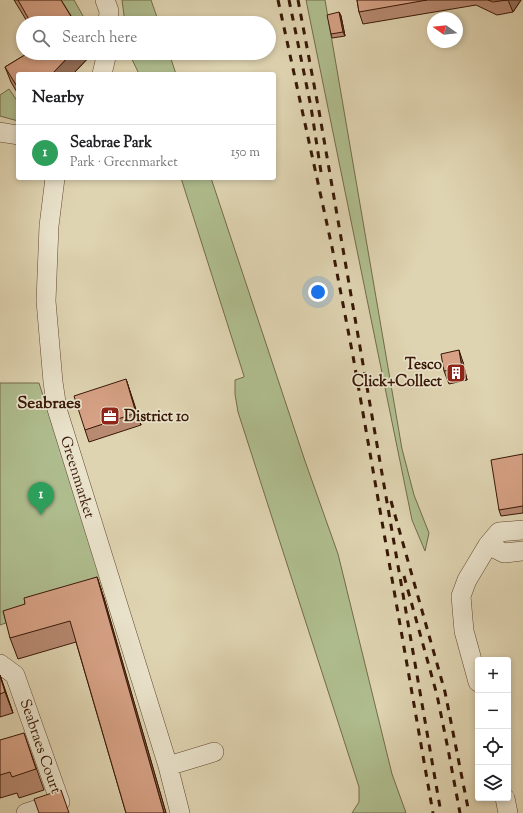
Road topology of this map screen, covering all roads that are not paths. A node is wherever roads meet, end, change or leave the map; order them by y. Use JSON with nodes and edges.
{"nodes":[{"id":1,"x":105,"y":0,"type":"edge"},
{"id":2,"x":109,"y":16,"type":"edge"},
{"id":3,"x":105,"y":60,"type":"edge"},
{"id":4,"x":102,"y":72,"type":"edge"},
{"id":5,"x":0,"y":132,"type":"edge"},
{"id":6,"x":16,"y":135,"type":"edge"},
{"id":7,"x":55,"y":180,"type":"edge"},
{"id":8,"x":523,"y":530,"type":"edge"},
{"id":9,"x":488,"y":545,"type":"junction"},
{"id":10,"x":523,"y":551,"type":"edge"},
{"id":11,"x":0,"y":664,"type":"edge"},
{"id":12,"x":475,"y":671,"type":"edge"},
{"id":13,"x":214,"y":752,"type":"dead end"},
{"id":14,"x":168,"y":766,"type":"junction"},
{"id":15,"x":506,"y":801,"type":"edge"},
{"id":16,"x":26,"y":813,"type":"edge"},
{"id":17,"x":180,"y":813,"type":"edge"},
{"id":18,"x":508,"y":813,"type":"edge"}],
"edges":[{"from":1,"to":2,"type":"street"},
{"from":3,"to":4,"type":"street"},
{"from":5,"to":6,"type":"street"},
{"from":7,"to":14,"type":"street","name":"Greenmarket"},
{"from":8,"to":9,"type":"street"},
{"from":9,"to":10,"type":"street"},
{"from":9,"to":12,"type":"street"},
{"from":11,"to":16,"type":"street","name":"Seabraes Court"},
{"from":13,"to":14,"type":"street"},
{"from":14,"to":17,"type":"street","name":"Greenmarket"},
{"from":15,"to":18,"type":"street"}]}
